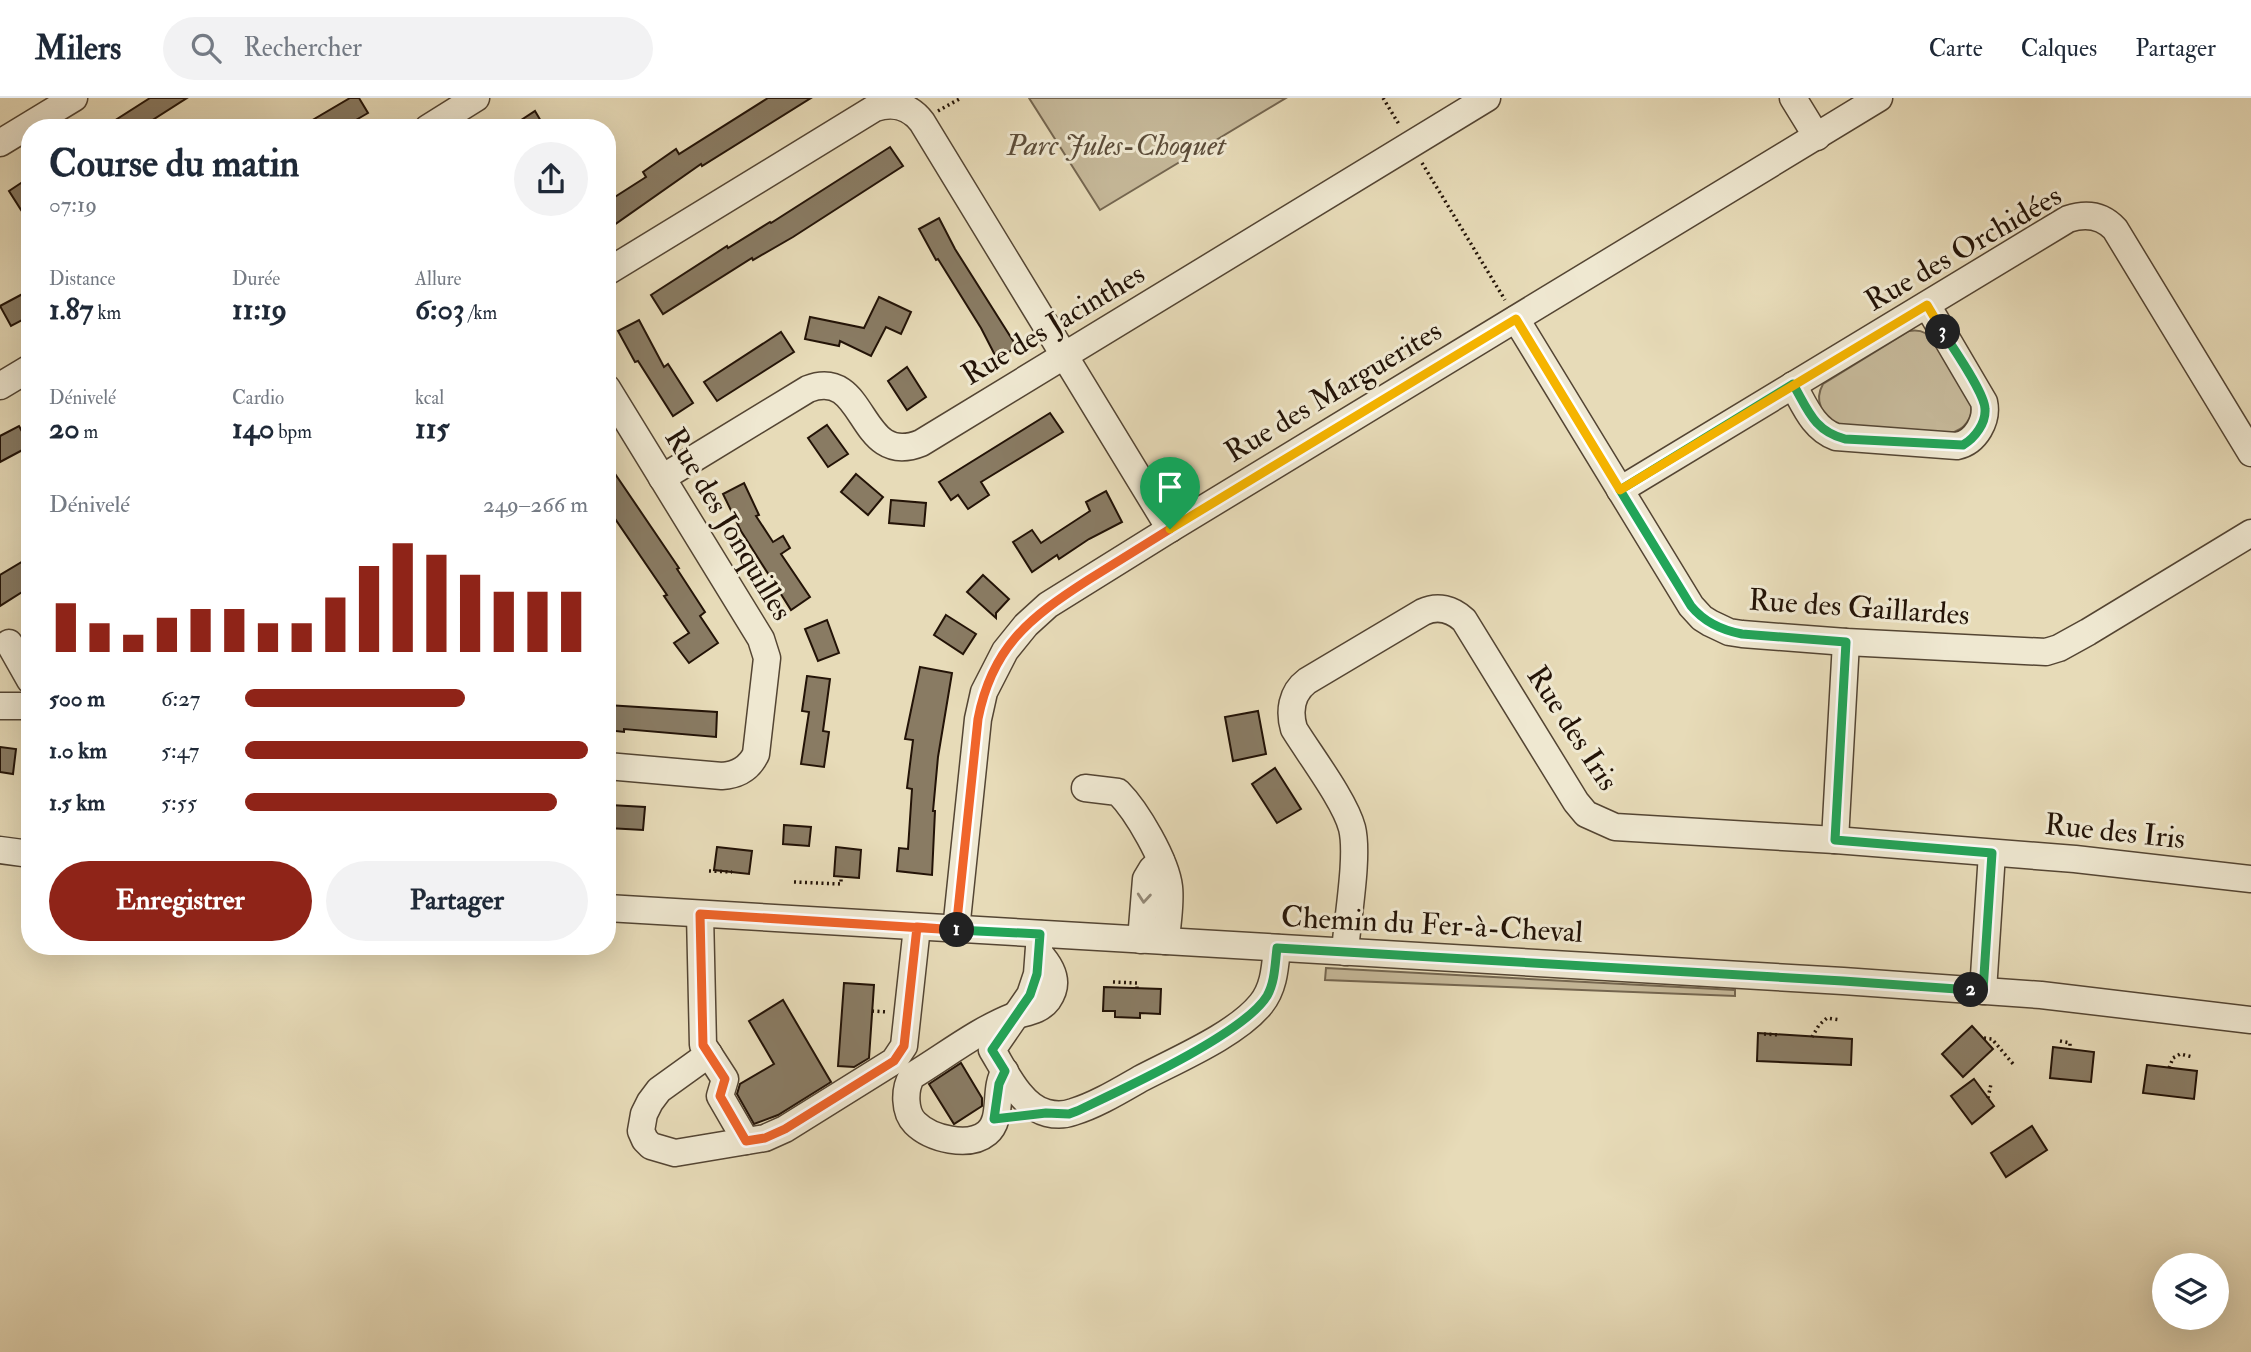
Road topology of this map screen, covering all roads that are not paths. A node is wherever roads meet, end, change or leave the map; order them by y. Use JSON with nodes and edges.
{"nodes":[{"id":1,"x":74,"y":98,"type":"edge"},
{"id":2,"x":476,"y":98,"type":"edge"},
{"id":3,"x":1487,"y":98,"type":"edge"},
{"id":4,"x":1794,"y":98,"type":"edge"},
{"id":5,"x":1879,"y":98,"type":"edge"},
{"id":6,"x":913,"y":107,"type":"edge"},
{"id":7,"x":39,"y":119,"type":"edge"},
{"id":8,"x":448,"y":119,"type":"edge"},
{"id":9,"x":21,"y":130,"type":"edge"},
{"id":10,"x":1817,"y":136,"type":"junction"},
{"id":11,"x":0,"y":143,"type":"edge"},
{"id":12,"x":616,"y":266,"type":"edge"},
{"id":13,"x":1927,"y":305,"type":"junction"},
{"id":14,"x":1513,"y":314,"type":"junction"},
{"id":15,"x":1066,"y":357,"type":"junction"},
{"id":16,"x":21,"y":373,"type":"edge"},
{"id":17,"x":1793,"y":384,"type":"junction"},
{"id":18,"x":0,"y":386,"type":"edge"},
{"id":19,"x":616,"y":403,"type":"edge"},
{"id":20,"x":2251,"y":453,"type":"edge"},
{"id":21,"x":662,"y":478,"type":"junction"},
{"id":22,"x":1620,"y":490,"type":"junction"},
{"id":23,"x":1170,"y":529,"type":"junction"},
{"id":24,"x":2251,"y":533,"type":"edge"},
{"id":25,"x":13,"y":641,"type":"edge"},
{"id":26,"x":1846,"y":642,"type":"junction"},
{"id":27,"x":21,"y":659,"type":"edge"},
{"id":28,"x":0,"y":706,"type":"edge"},
{"id":29,"x":21,"y":706,"type":"edge"},
{"id":30,"x":616,"y":767,"type":"edge"},
{"id":31,"x":1086,"y":788,"type":"dead end"},
{"id":32,"x":1835,"y":840,"type":"junction"},
{"id":33,"x":0,"y":850,"type":"edge"},
{"id":34,"x":21,"y":853,"type":"edge"},
{"id":35,"x":1992,"y":853,"type":"junction"},
{"id":36,"x":2251,"y":879,"type":"edge"},
{"id":37,"x":616,"y":909,"type":"edge"},
{"id":38,"x":700,"y":914,"type":"junction"},
{"id":39,"x":917,"y":927,"type":"junction"},
{"id":40,"x":956,"y":930,"type":"junction"},
{"id":41,"x":1154,"y":940,"type":"junction"},
{"id":42,"x":1039,"y":943,"type":"junction"},
{"id":43,"x":1277,"y":948,"type":"junction"},
{"id":44,"x":1345,"y":952,"type":"junction"},
{"id":45,"x":1983,"y":991,"type":"junction"},
{"id":46,"x":1016,"y":1015,"type":"junction"},
{"id":47,"x":2251,"y":1020,"type":"edge"},
{"id":48,"x":709,"y":1054,"type":"junction"},
{"id":49,"x":1005,"y":1071,"type":"junction"},
{"id":50,"x":1046,"y":1113,"type":"junction"},
{"id":51,"x":994,"y":1119,"type":"junction"},
{"id":52,"x":746,"y":1141,"type":"junction"}],
"edges":[{"from":1,"to":7,"type":"street"},
{"from":2,"to":8,"type":"street"},
{"from":3,"to":15,"type":"street","name":"Rue des Jacinthes"},
{"from":4,"to":10,"type":"street"},
{"from":5,"to":10,"type":"street","name":"Rue des Marguerites"},
{"from":6,"to":12,"type":"street"},
{"from":6,"to":15,"type":"street"},
{"from":9,"to":11,"type":"street"},
{"from":10,"to":14,"type":"street","name":"Rue des Marguerites"},
{"from":13,"to":17,"type":"street","name":"Rue des Orchidées"},
{"from":13,"to":17,"type":"street"},
{"from":13,"to":20,"type":"street","name":"Rue des Orchidées"},
{"from":14,"to":22,"type":"street","name":"Rue des Gaillardes"},
{"from":14,"to":23,"type":"street","name":"Rue des Marguerites"},
{"from":15,"to":21,"type":"street","name":"Rue des Jacinthes"},
{"from":15,"to":23,"type":"street"},
{"from":16,"to":18,"type":"street"},
{"from":17,"to":22,"type":"street","name":"Rue des Orchidées"},
{"from":19,"to":21,"type":"street","name":"Rue des Jonquilles"},
{"from":21,"to":30,"type":"street","name":"Rue des Jonquilles"},
{"from":22,"to":26,"type":"street","name":"Rue des Gaillardes"},
{"from":23,"to":40,"type":"street","name":"Rue des Marguerites"},
{"from":24,"to":26,"type":"street","name":"Rue des Gaillardes"},
{"from":25,"to":27,"type":"street"},
{"from":26,"to":32,"type":"street"},
{"from":28,"to":29,"type":"street"},
{"from":31,"to":41,"type":"street"},
{"from":32,"to":35,"type":"street","name":"Rue des Iris"},
{"from":32,"to":44,"type":"street","name":"Rue des Iris"},
{"from":33,"to":34,"type":"street"},
{"from":35,"to":36,"type":"street","name":"Rue des Iris"},
{"from":35,"to":45,"type":"street"},
{"from":37,"to":38,"type":"street","name":"Chemin du Fer-à-Cheval"},
{"from":38,"to":39,"type":"street","name":"Chemin du Fer-à-Cheval"},
{"from":38,"to":48,"type":"street"},
{"from":39,"to":40,"type":"street","name":"Chemin du Fer-à-Cheval"},
{"from":39,"to":52,"type":"street"},
{"from":40,"to":42,"type":"street","name":"Chemin du Fer-à-Cheval"},
{"from":41,"to":42,"type":"street","name":"Chemin du Fer-à-Cheval"},
{"from":41,"to":43,"type":"street","name":"Chemin du Fer-à-Cheval"},
{"from":42,"to":46,"type":"street"},
{"from":43,"to":44,"type":"street","name":"Chemin du Fer-à-Cheval"},
{"from":43,"to":50,"type":"street"},
{"from":44,"to":45,"type":"street","name":"Chemin du Fer-à-Cheval"},
{"from":45,"to":47,"type":"street","name":"Chemin du Fer-à-Cheval"},
{"from":46,"to":49,"type":"street"},
{"from":46,"to":51,"type":"street"},
{"from":48,"to":52,"type":"street"},
{"from":48,"to":52,"type":"street"},
{"from":49,"to":50,"type":"street"},
{"from":49,"to":51,"type":"street"},
{"from":50,"to":51,"type":"street"}]}
